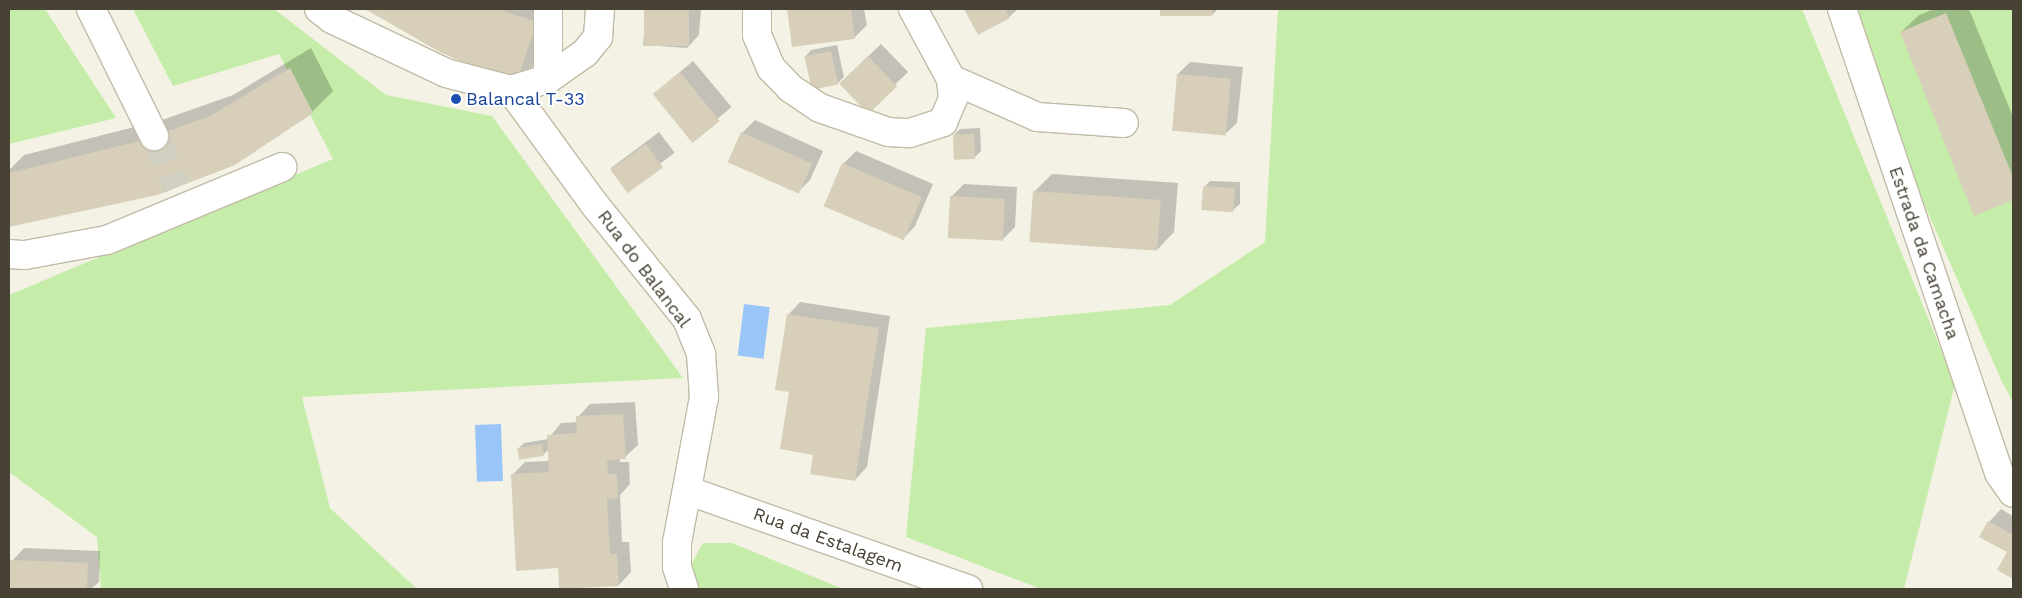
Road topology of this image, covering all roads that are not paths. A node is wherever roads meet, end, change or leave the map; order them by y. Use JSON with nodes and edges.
{"nodes":[{"id":1,"x":91,"y":9,"type":"edge"},
{"id":2,"x":319,"y":9,"type":"edge"},
{"id":3,"x":548,"y":9,"type":"edge"},
{"id":4,"x":600,"y":9,"type":"edge"},
{"id":5,"x":757,"y":9,"type":"edge"},
{"id":6,"x":913,"y":9,"type":"edge"},
{"id":7,"x":1842,"y":9,"type":"edge"},
{"id":8,"x":548,"y":79,"type":"junction"},
{"id":9,"x":951,"y":79,"type":"junction"},
{"id":10,"x":511,"y":90,"type":"junction"},
{"id":11,"x":1124,"y":123,"type":"dead end"},
{"id":12,"x":154,"y":136,"type":"tunnel mouth"},
{"id":13,"x":282,"y":167,"type":"dead end"},
{"id":14,"x":9,"y":254,"type":"edge"},
{"id":15,"x":689,"y":491,"type":"junction"},
{"id":16,"x":2013,"y":493,"type":"edge"},
{"id":17,"x":684,"y":589,"type":"edge"},
{"id":18,"x":968,"y":589,"type":"edge"}],
"edges":[{"from":1,"to":12,"type":"street"},
{"from":2,"to":10,"type":"street"},
{"from":3,"to":8,"type":"street"},
{"from":4,"to":8,"type":"street"},
{"from":5,"to":9,"type":"street"},
{"from":6,"to":9,"type":"street"},
{"from":7,"to":16,"type":"street","name":"Estrada da Camacha"},
{"from":8,"to":10,"type":"street"},
{"from":9,"to":11,"type":"street"},
{"from":10,"to":15,"type":"street","name":"Rua do Balancal"},
{"from":13,"to":14,"type":"street"},
{"from":15,"to":17,"type":"street","name":"Rua do Balancal"},
{"from":15,"to":18,"type":"street","name":"Rua da Estalagem"}]}
